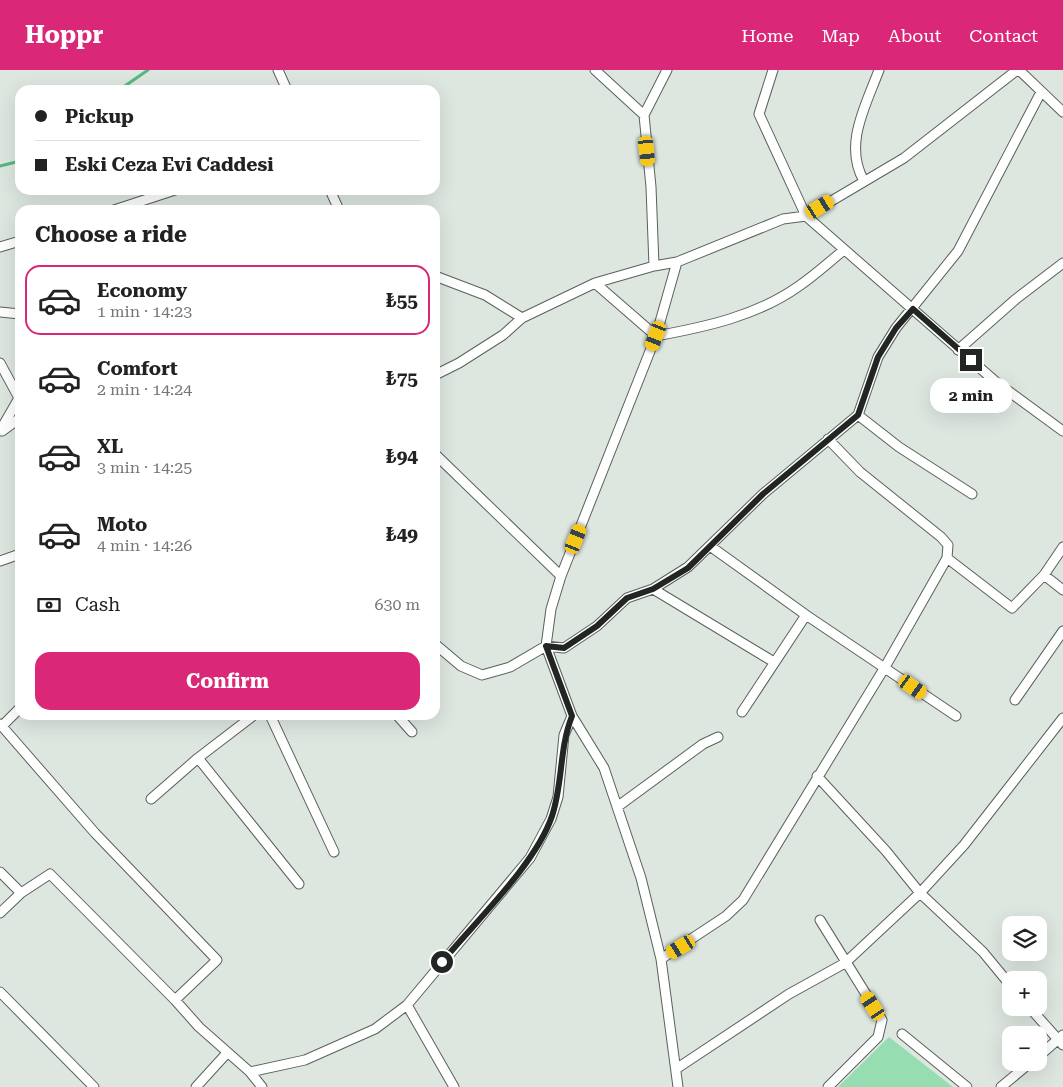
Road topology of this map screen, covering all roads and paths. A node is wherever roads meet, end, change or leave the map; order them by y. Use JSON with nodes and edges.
{"nodes":[{"id":1,"x":278,"y":70,"type":"edge"},
{"id":2,"x":596,"y":70,"type":"edge"},
{"id":3,"x":666,"y":70,"type":"edge"},
{"id":4,"x":773,"y":70,"type":"edge"},
{"id":5,"x":880,"y":70,"type":"edge"},
{"id":6,"x":1018,"y":70,"type":"edge"},
{"id":7,"x":285,"y":85,"type":"edge"},
{"id":8,"x":1041,"y":92,"type":"junction"},
{"id":9,"x":1063,"y":112,"type":"edge"},
{"id":10,"x":644,"y":115,"type":"junction"},
{"id":11,"x":864,"y":181,"type":"junction"},
{"id":12,"x":160,"y":195,"type":"edge"},
{"id":13,"x":129,"y":205,"type":"edge"},
{"id":14,"x":806,"y":216,"type":"junction"},
{"id":15,"x":15,"y":242,"type":"edge"},
{"id":16,"x":0,"y":247,"type":"edge"},
{"id":17,"x":844,"y":250,"type":"junction"},
{"id":18,"x":677,"y":262,"type":"junction"},
{"id":19,"x":1063,"y":263,"type":"edge"},
{"id":20,"x":654,"y":266,"type":"junction"},
{"id":21,"x":440,"y":278,"type":"edge"},
{"id":22,"x":595,"y":283,"type":"junction"},
{"id":23,"x":913,"y":309,"type":"junction"},
{"id":24,"x":0,"y":312,"type":"edge"},
{"id":25,"x":15,"y":314,"type":"edge"},
{"id":26,"x":522,"y":318,"type":"junction"},
{"id":27,"x":656,"y":336,"type":"junction"},
{"id":28,"x":958,"y":350,"type":"junction"},
{"id":29,"x":0,"y":363,"type":"edge"},
{"id":30,"x":440,"y":372,"type":"edge"},
{"id":31,"x":15,"y":391,"type":"edge"},
{"id":32,"x":15,"y":405,"type":"edge"},
{"id":33,"x":858,"y":415,"type":"junction"},
{"id":34,"x":15,"y":422,"type":"edge"},
{"id":35,"x":1063,"y":431,"type":"edge"},
{"id":36,"x":0,"y":432,"type":"edge"},
{"id":37,"x":828,"y":439,"type":"junction"},
{"id":38,"x":440,"y":459,"type":"edge"},
{"id":39,"x":972,"y":494,"type":"dead end"},
{"id":40,"x":710,"y":546,"type":"junction"},
{"id":41,"x":1063,"y":547,"type":"edge"},
{"id":42,"x":15,"y":556,"type":"edge"},
{"id":43,"x":947,"y":558,"type":"junction"},
{"id":44,"x":0,"y":561,"type":"edge"},
{"id":45,"x":1044,"y":575,"type":"junction"},
{"id":46,"x":560,"y":576,"type":"junction"},
{"id":47,"x":653,"y":589,"type":"junction"},
{"id":48,"x":1063,"y":590,"type":"edge"},
{"id":49,"x":806,"y":615,"type":"junction"},
{"id":50,"x":1063,"y":631,"type":"edge"},
{"id":51,"x":546,"y":646,"type":"junction"},
{"id":52,"x":440,"y":648,"type":"edge"},
{"id":53,"x":774,"y":662,"type":"junction"},
{"id":54,"x":885,"y":667,"type":"junction"},
{"id":55,"x":1015,"y":700,"type":"dead end"},
{"id":56,"x":15,"y":712,"type":"edge"},
{"id":57,"x":742,"y":712,"type":"dead end"},
{"id":58,"x":572,"y":716,"type":"junction"},
{"id":59,"x":956,"y":716,"type":"dead end"},
{"id":60,"x":1063,"y":718,"type":"edge"},
{"id":61,"x":247,"y":720,"type":"edge"},
{"id":62,"x":272,"y":720,"type":"edge"},
{"id":63,"x":401,"y":720,"type":"edge"},
{"id":64,"x":1,"y":725,"type":"edge"},
{"id":65,"x":412,"y":732,"type":"dead end"},
{"id":66,"x":718,"y":736,"type":"dead end"},
{"id":67,"x":198,"y":758,"type":"junction"},
{"id":68,"x":817,"y":776,"type":"junction"},
{"id":69,"x":151,"y":799,"type":"dead end"},
{"id":70,"x":617,"y":808,"type":"junction"},
{"id":71,"x":334,"y":852,"type":"dead end"},
{"id":72,"x":0,"y":872,"type":"edge"},
{"id":73,"x":300,"y":884,"type":"dead end"},
{"id":74,"x":21,"y":893,"type":"junction"},
{"id":75,"x":920,"y":893,"type":"junction"},
{"id":76,"x":0,"y":914,"type":"edge"},
{"id":77,"x":820,"y":920,"type":"dead end"},
{"id":78,"x":661,"y":959,"type":"junction"},
{"id":79,"x":845,"y":963,"type":"junction"},
{"id":80,"x":1002,"y":975,"type":"edge"},
{"id":81,"x":0,"y":992,"type":"edge"},
{"id":82,"x":175,"y":1000,"type":"junction"},
{"id":83,"x":407,"y":1005,"type":"junction"},
{"id":84,"x":1038,"y":1016,"type":"edge"},
{"id":85,"x":902,"y":1034,"type":"dead end"},
{"id":86,"x":1061,"y":1040,"type":"edge"},
{"id":87,"x":1047,"y":1050,"type":"edge"},
{"id":88,"x":228,"y":1053,"type":"junction"},
{"id":89,"x":676,"y":1069,"type":"junction"},
{"id":90,"x":1020,"y":1071,"type":"edge"},
{"id":91,"x":250,"y":1072,"type":"junction"},
{"id":92,"x":94,"y":1087,"type":"edge"},
{"id":93,"x":196,"y":1087,"type":"edge"},
{"id":94,"x":262,"y":1087,"type":"edge"},
{"id":95,"x":454,"y":1087,"type":"edge"},
{"id":96,"x":677,"y":1087,"type":"edge"},
{"id":97,"x":828,"y":1087,"type":"edge"},
{"id":98,"x":967,"y":1087,"type":"edge"},
{"id":99,"x":1001,"y":1087,"type":"edge"}],
"edges":[{"from":1,"to":7,"type":"street"},
{"from":2,"to":10,"type":"street"},
{"from":3,"to":10,"type":"street"},
{"from":4,"to":14,"type":"street"},
{"from":5,"to":11,"type":"street"},
{"from":6,"to":8,"type":"street"},
{"from":6,"to":11,"type":"street"},
{"from":8,"to":9,"type":"street"},
{"from":8,"to":23,"type":"street"},
{"from":10,"to":20,"type":"street"},
{"from":11,"to":14,"type":"street"},
{"from":12,"to":13,"type":"street"},
{"from":14,"to":17,"type":"street"},
{"from":14,"to":18,"type":"street"},
{"from":15,"to":16,"type":"street"},
{"from":17,"to":23,"type":"street"},
{"from":17,"to":27,"type":"street"},
{"from":18,"to":20,"type":"street"},
{"from":18,"to":27,"type":"street"},
{"from":19,"to":28,"type":"street"},
{"from":20,"to":22,"type":"street"},
{"from":21,"to":26,"type":"street"},
{"from":22,"to":26,"type":"street"},
{"from":22,"to":27,"type":"street"},
{"from":23,"to":28,"type":"street"},
{"from":23,"to":33,"type":"street"},
{"from":24,"to":25,"type":"street"},
{"from":26,"to":30,"type":"street"},
{"from":27,"to":46,"type":"street"},
{"from":28,"to":35,"type":"street"},
{"from":29,"to":31,"type":"street"},
{"from":32,"to":36,"type":"street"},
{"from":33,"to":37,"type":"street"},
{"from":33,"to":39,"type":"street"},
{"from":34,"to":36,"type":"street"},
{"from":37,"to":40,"type":"street"},
{"from":37,"to":43,"type":"street"},
{"from":38,"to":46,"type":"street"},
{"from":40,"to":47,"type":"street"},
{"from":40,"to":49,"type":"street"},
{"from":41,"to":45,"type":"street"},
{"from":42,"to":44,"type":"street"},
{"from":43,"to":45,"type":"street"},
{"from":43,"to":54,"type":"street"},
{"from":45,"to":48,"type":"street"},
{"from":46,"to":51,"type":"street"},
{"from":47,"to":51,"type":"street"},
{"from":47,"to":53,"type":"street"},
{"from":49,"to":53,"type":"street"},
{"from":49,"to":54,"type":"street"},
{"from":50,"to":55,"type":"street"},
{"from":51,"to":52,"type":"street"},
{"from":51,"to":58,"type":"street"},
{"from":53,"to":57,"type":"street"},
{"from":54,"to":59,"type":"street"},
{"from":54,"to":68,"type":"street"},
{"from":56,"to":64,"type":"street"},
{"from":58,"to":70,"type":"street"},
{"from":58,"to":83,"type":"street"},
{"from":60,"to":75,"type":"street"},
{"from":61,"to":67,"type":"street"},
{"from":62,"to":71,"type":"street"},
{"from":63,"to":65,"type":"street"},
{"from":64,"to":82,"type":"street"},
{"from":66,"to":70,"type":"street"},
{"from":67,"to":69,"type":"street"},
{"from":67,"to":73,"type":"street"},
{"from":68,"to":75,"type":"street"},
{"from":68,"to":78,"type":"street"},
{"from":70,"to":78,"type":"street"},
{"from":72,"to":74,"type":"street"},
{"from":74,"to":76,"type":"street"},
{"from":74,"to":82,"type":"street"},
{"from":75,"to":79,"type":"street"},
{"from":75,"to":80,"type":"street"},
{"from":77,"to":79,"type":"street"},
{"from":78,"to":89,"type":"street"},
{"from":79,"to":89,"type":"street"},
{"from":79,"to":97,"type":"street"},
{"from":81,"to":92,"type":"street"},
{"from":82,"to":88,"type":"street"},
{"from":83,"to":91,"type":"street"},
{"from":83,"to":95,"type":"street"},
{"from":84,"to":86,"type":"street"},
{"from":85,"to":98,"type":"street"},
{"from":86,"to":87,"type":"street"},
{"from":88,"to":91,"type":"street"},
{"from":88,"to":93,"type":"street"},
{"from":89,"to":96,"type":"street"},
{"from":90,"to":99,"type":"street"},
{"from":91,"to":94,"type":"street"}]}
